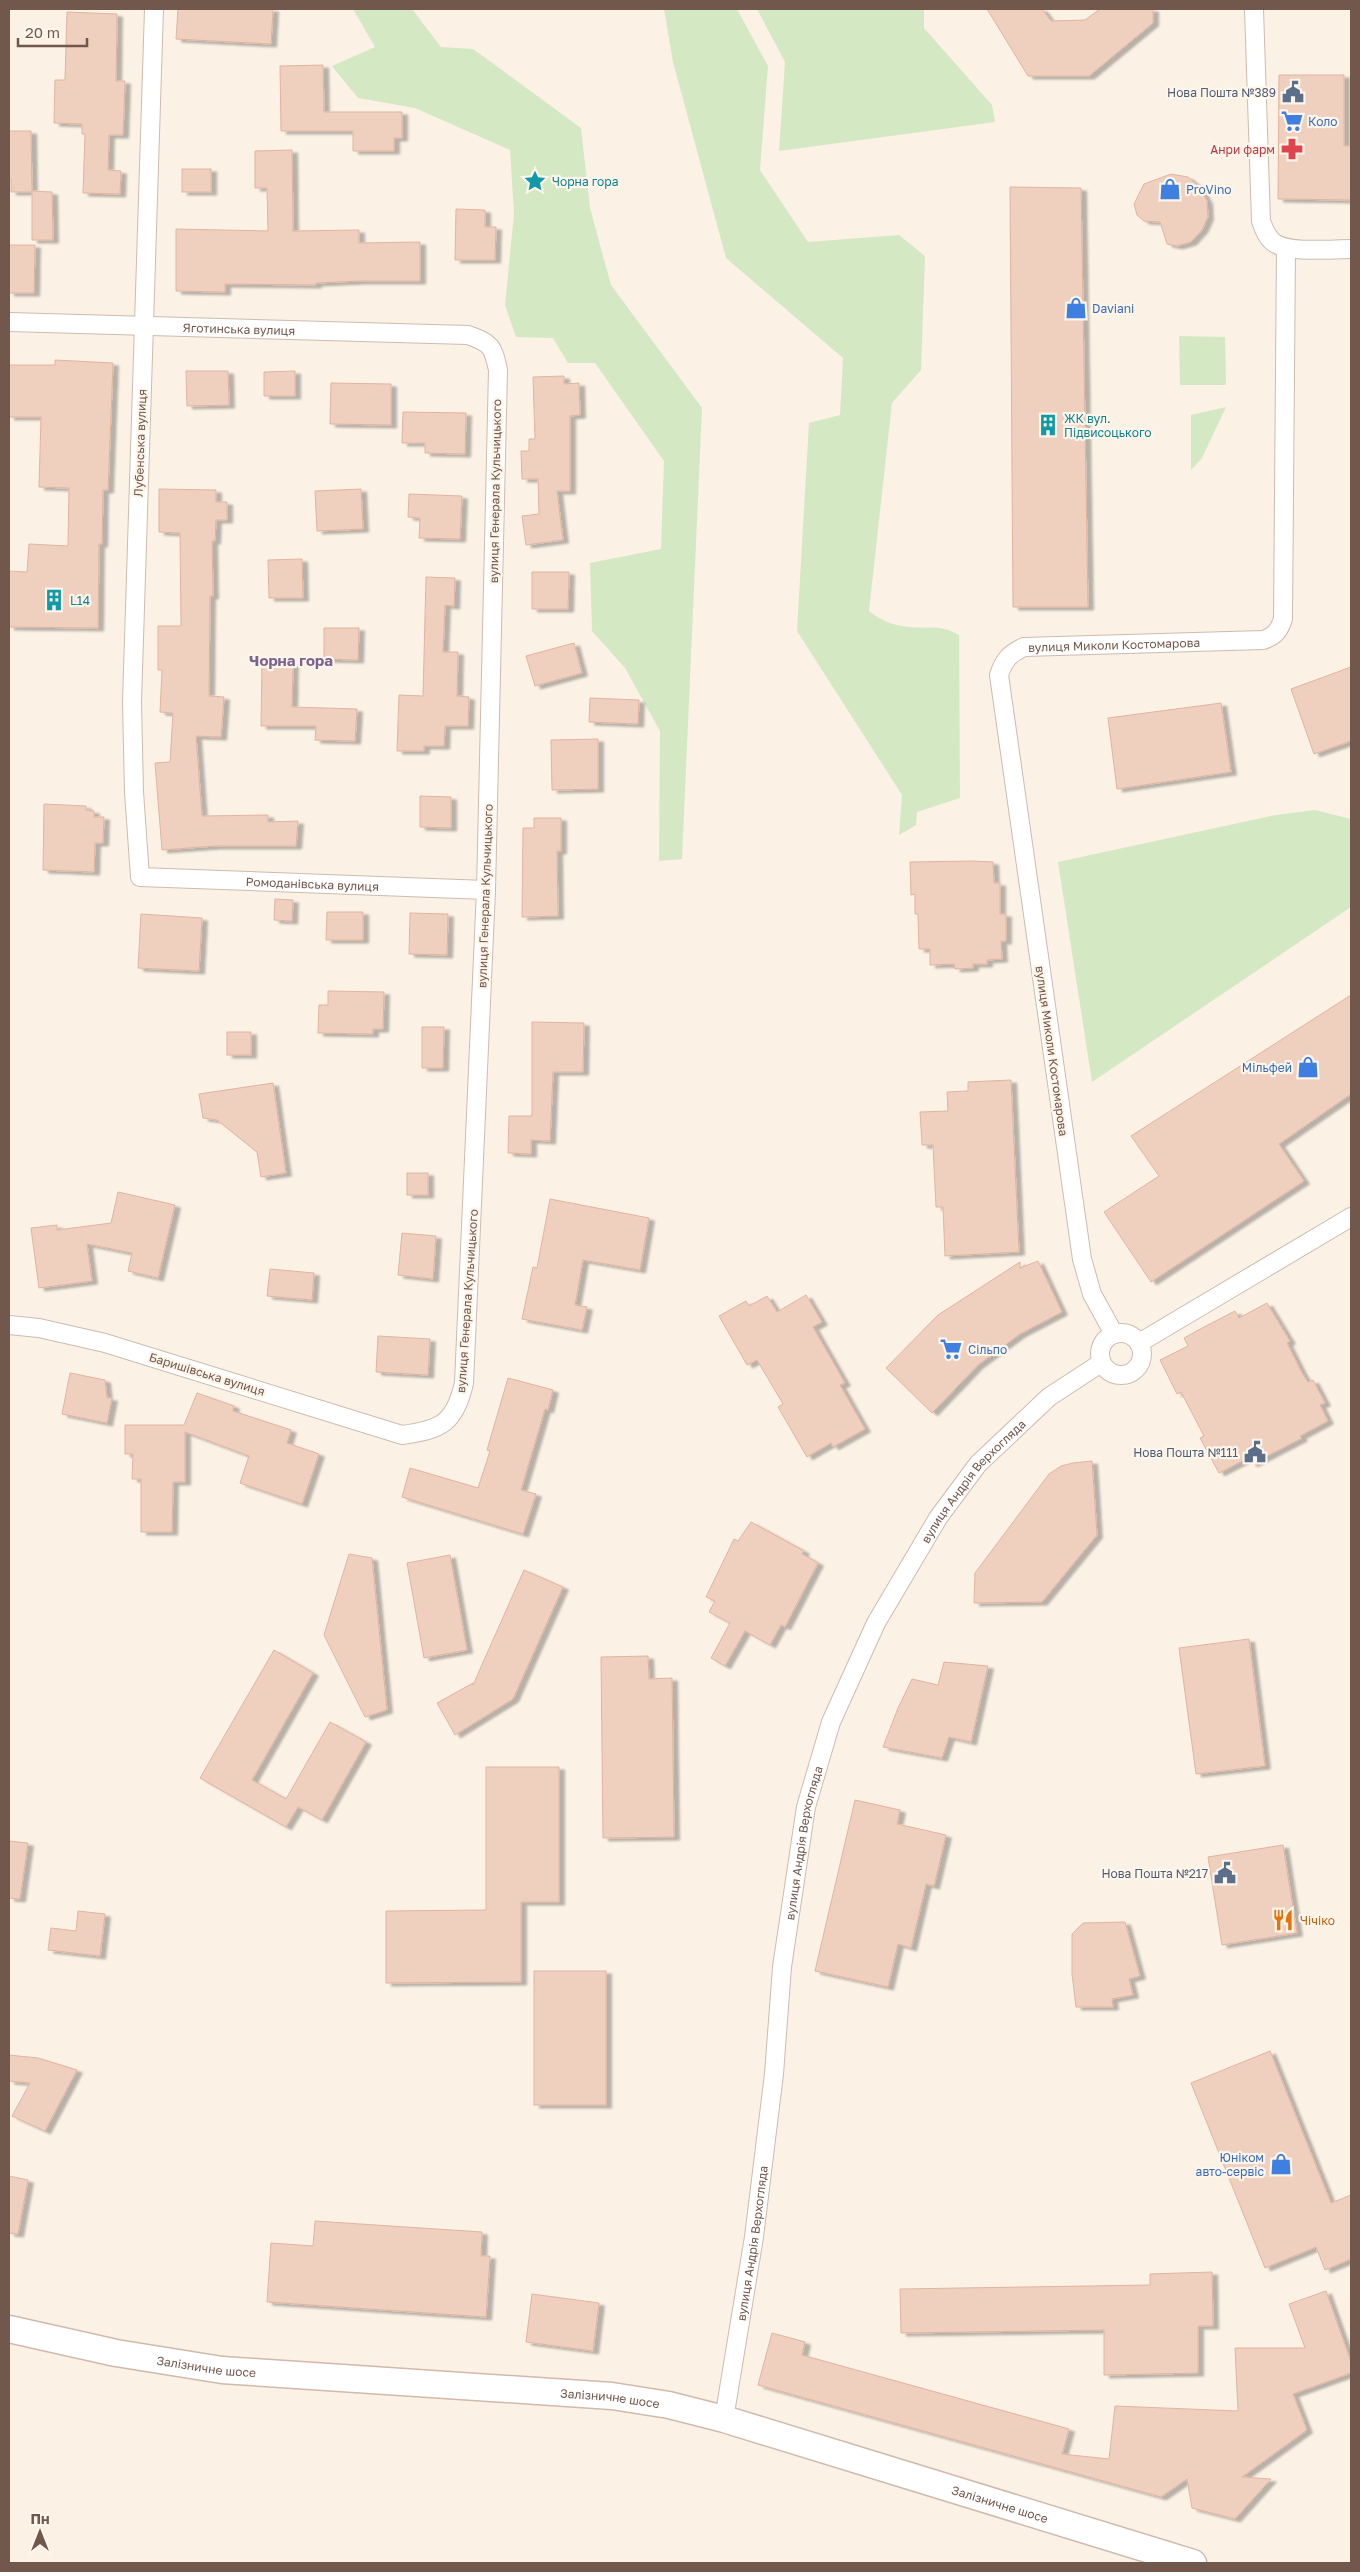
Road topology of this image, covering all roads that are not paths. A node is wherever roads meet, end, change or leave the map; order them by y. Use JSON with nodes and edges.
{"nodes":[{"id":1,"x":154,"y":9,"type":"edge"},
{"id":2,"x":1254,"y":9,"type":"edge"},
{"id":3,"x":1286,"y":248,"type":"junction"},
{"id":4,"x":1351,"y":249,"type":"edge"},
{"id":5,"x":9,"y":322,"type":"edge"},
{"id":6,"x":144,"y":326,"type":"junction"},
{"id":7,"x":468,"y":335,"type":"joint"},
{"id":8,"x":140,"y":877,"type":"joint"},
{"id":9,"x":486,"y":890,"type":"junction"},
{"id":10,"x":1351,"y":1217,"type":"edge"},
{"id":11,"x":9,"y":1325,"type":"edge"},
{"id":12,"x":1114,"y":1334,"type":"junction"},
{"id":13,"x":1139,"y":1343,"type":"junction"},
{"id":14,"x":1101,"y":1363,"type":"junction"},
{"id":15,"x":402,"y":1435,"type":"joint"},
{"id":16,"x":9,"y":2329,"type":"edge"},
{"id":17,"x":724,"y":2419,"type":"junction"},
{"id":18,"x":1194,"y":2563,"type":"edge"}],
"edges":[{"from":1,"to":6,"type":"street","name":"Лубенська вулиця"},
{"from":2,"to":3,"type":"street"},
{"from":3,"to":4,"type":"street"},
{"from":3,"to":12,"type":"street","name":"вулиця Миколи Костомарова"},
{"from":5,"to":6,"type":"street","name":"Яготинська вулиця"},
{"from":6,"to":7,"type":"street","name":"Яготинська вулиця"},
{"from":6,"to":8,"type":"street","name":"Лубенська вулиця"},
{"from":7,"to":9,"type":"street","name":"вулиця Генерала Кульчицького"},
{"from":8,"to":9,"type":"street","name":"Ромоданівська вулиця"},
{"from":9,"to":15,"type":"street","name":"вулиця Генерала Кульчицького"},
{"from":10,"to":13,"type":"street"},
{"from":11,"to":15,"type":"street","name":"Баришівська вулиця"},
{"from":12,"to":13,"type":"street"},
{"from":12,"to":14,"type":"street"},
{"from":13,"to":14,"type":"street"},
{"from":14,"to":17,"type":"street","name":"вулиця Андрія Верхогляда"},
{"from":16,"to":17,"type":"street","name":"Залізничне шосе"},
{"from":17,"to":18,"type":"street","name":"Залізничне шосе"}]}
